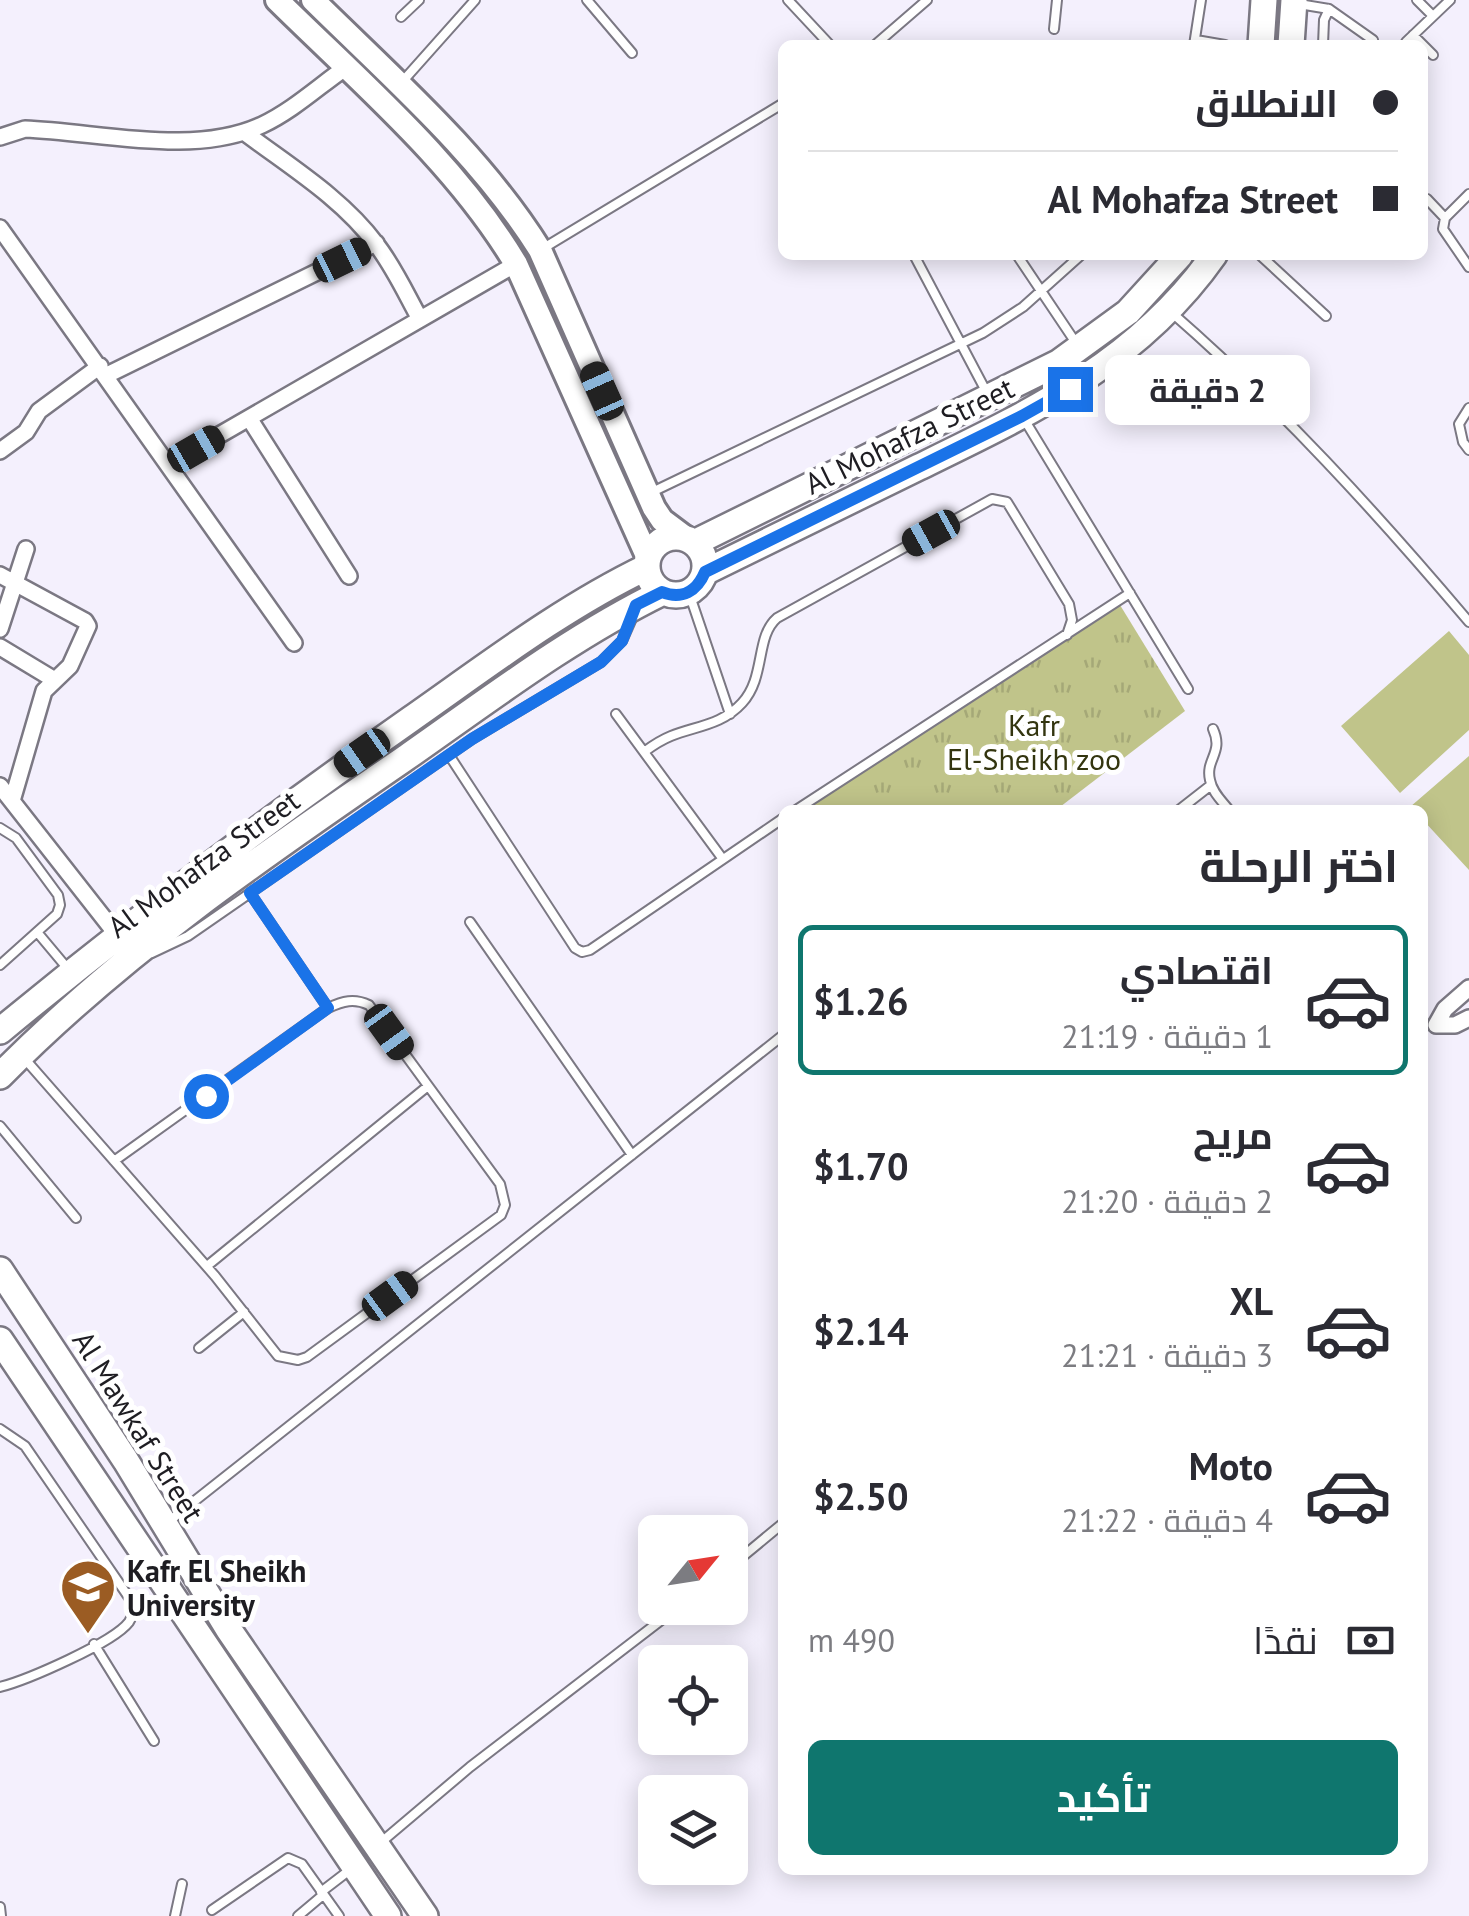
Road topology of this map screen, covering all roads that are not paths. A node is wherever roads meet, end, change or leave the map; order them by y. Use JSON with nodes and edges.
{"nodes":[{"id":1,"x":277,"y":0,"type":"edge"},
{"id":2,"x":312,"y":0,"type":"edge"},
{"id":3,"x":419,"y":0,"type":"edge"},
{"id":4,"x":587,"y":0,"type":"edge"},
{"id":5,"x":788,"y":0,"type":"edge"},
{"id":6,"x":928,"y":0,"type":"edge"},
{"id":7,"x":1057,"y":0,"type":"edge"},
{"id":8,"x":1199,"y":0,"type":"edge"},
{"id":9,"x":1264,"y":0,"type":"edge"},
{"id":10,"x":1417,"y":0,"type":"edge"},
{"id":11,"x":1450,"y":0,"type":"edge"},
{"id":12,"x":473,"y":1,"type":"edge"},
{"id":13,"x":1294,"y":2,"type":"edge"},
{"id":14,"x":1329,"y":8,"type":"junction"},
{"id":15,"x":1433,"y":16,"type":"junction"},
{"id":16,"x":401,"y":17,"type":"dead end"},
{"id":17,"x":1054,"y":29,"type":"dead end"},
{"id":18,"x":825,"y":40,"type":"edge"},
{"id":19,"x":881,"y":40,"type":"edge"},
{"id":20,"x":1195,"y":40,"type":"edge"},
{"id":21,"x":1261,"y":40,"type":"edge"},
{"id":22,"x":1292,"y":40,"type":"edge"},
{"id":23,"x":1323,"y":40,"type":"edge"},
{"id":24,"x":1373,"y":40,"type":"dead end"},
{"id":25,"x":1413,"y":40,"type":"edge"},
{"id":26,"x":1428,"y":51,"type":"edge"},
{"id":27,"x":632,"y":53,"type":"dead end"},
{"id":28,"x":1433,"y":55,"type":"dead end"},
{"id":29,"x":345,"y":68,"type":"junction"},
{"id":30,"x":399,"y":85,"type":"junction"},
{"id":31,"x":778,"y":106,"type":"edge"},
{"id":32,"x":244,"y":132,"type":"junction"},
{"id":33,"x":0,"y":137,"type":"edge"},
{"id":34,"x":1469,"y":194,"type":"edge"},
{"id":35,"x":1428,"y":199,"type":"dead end"},
{"id":36,"x":1445,"y":218,"type":"junction"},
{"id":37,"x":0,"y":228,"type":"edge"},
{"id":38,"x":376,"y":243,"type":"junction"},
{"id":39,"x":540,"y":250,"type":"junction"},
{"id":40,"x":917,"y":260,"type":"edge"},
{"id":41,"x":1020,"y":260,"type":"edge"},
{"id":42,"x":1076,"y":260,"type":"edge"},
{"id":43,"x":1175,"y":260,"type":"edge"},
{"id":44,"x":1210,"y":260,"type":"edge"},
{"id":45,"x":1265,"y":260,"type":"edge"},
{"id":46,"x":516,"y":264,"type":"junction"},
{"id":47,"x":1469,"y":267,"type":"edge"},
{"id":48,"x":1042,"y":292,"type":"junction"},
{"id":49,"x":1168,"y":309,"type":"junction"},
{"id":50,"x":1326,"y":316,"type":"dead end"},
{"id":51,"x":420,"y":319,"type":"junction"},
{"id":52,"x":962,"y":342,"type":"junction"},
{"id":53,"x":1081,"y":350,"type":"junction"},
{"id":54,"x":103,"y":370,"type":"junction"},
{"id":55,"x":990,"y":398,"type":"junction"},
{"id":56,"x":1469,"y":408,"type":"edge"},
{"id":57,"x":1022,"y":416,"type":"junction"},
{"id":58,"x":248,"y":418,"type":"junction"},
{"id":59,"x":618,"y":426,"type":"junction"},
{"id":60,"x":594,"y":438,"type":"junction"},
{"id":61,"x":1469,"y":450,"type":"edge"},
{"id":62,"x":0,"y":451,"type":"edge"},
{"id":63,"x":169,"y":464,"type":"junction"},
{"id":64,"x":648,"y":494,"type":"junction"},
{"id":65,"x":690,"y":540,"type":"junction"},
{"id":66,"x":26,"y":549,"type":"dead end"},
{"id":67,"x":647,"y":562,"type":"junction"},
{"id":68,"x":705,"y":572,"type":"junction"},
{"id":69,"x":349,"y":576,"type":"dead end"},
{"id":70,"x":8,"y":579,"type":"edge"},
{"id":71,"x":676,"y":592,"type":"junction"},
{"id":72,"x":1130,"y":594,"type":"junction"},
{"id":73,"x":1469,"y":622,"type":"edge"},
{"id":74,"x":0,"y":629,"type":"edge"},
{"id":75,"x":1067,"y":634,"type":"junction"},
{"id":76,"x":294,"y":643,"type":"dead end"},
{"id":77,"x":0,"y":648,"type":"edge"},
{"id":78,"x":53,"y":679,"type":"junction"},
{"id":79,"x":1188,"y":689,"type":"dead end"},
{"id":80,"x":616,"y":714,"type":"dead end"},
{"id":81,"x":730,"y":714,"type":"junction"},
{"id":82,"x":1212,"y":729,"type":"dead end"},
{"id":83,"x":452,"y":744,"type":"junction"},
{"id":84,"x":644,"y":752,"type":"junction"},
{"id":85,"x":1211,"y":785,"type":"junction"},
{"id":86,"x":0,"y":786,"type":"edge"},
{"id":87,"x":12,"y":801,"type":"junction"},
{"id":88,"x":804,"y":805,"type":"edge"},
{"id":89,"x":1185,"y":805,"type":"edge"},
{"id":90,"x":1225,"y":805,"type":"edge"},
{"id":91,"x":778,"y":822,"type":"edge"},
{"id":92,"x":0,"y":828,"type":"edge"},
{"id":93,"x":307,"y":839,"type":"junction"},
{"id":94,"x":722,"y":858,"type":"junction"},
{"id":95,"x":250,"y":893,"type":"junction"},
{"id":96,"x":470,"y":922,"type":"dead end"},
{"id":97,"x":37,"y":932,"type":"junction"},
{"id":98,"x":117,"y":936,"type":"junction"},
{"id":99,"x":124,"y":961,"type":"junction"},
{"id":100,"x":0,"y":965,"type":"edge"},
{"id":101,"x":71,"y":972,"type":"junction"},
{"id":102,"x":1469,"y":988,"type":"edge"},
{"id":103,"x":328,"y":1008,"type":"junction"},
{"id":104,"x":1469,"y":1018,"type":"edge"},
{"id":105,"x":6,"y":1026,"type":"edge"},
{"id":106,"x":778,"y":1039,"type":"edge"},
{"id":107,"x":28,"y":1048,"type":"junction"},
{"id":108,"x":0,"y":1076,"type":"edge"},
{"id":109,"x":428,"y":1086,"type":"junction"},
{"id":110,"x":0,"y":1126,"type":"edge"},
{"id":111,"x":632,"y":1155,"type":"junction"},
{"id":112,"x":114,"y":1161,"type":"junction"},
{"id":113,"x":76,"y":1218,"type":"dead end"},
{"id":114,"x":207,"y":1266,"type":"junction"},
{"id":115,"x":0,"y":1270,"type":"edge"},
{"id":116,"x":244,"y":1312,"type":"junction"},
{"id":117,"x":0,"y":1340,"type":"edge"},
{"id":118,"x":199,"y":1348,"type":"dead end"},
{"id":119,"x":0,"y":1429,"type":"edge"},
{"id":120,"x":164,"y":1524,"type":"junction"},
{"id":121,"x":778,"y":1527,"type":"edge"},
{"id":122,"x":748,"y":1552,"type":"edge"},
{"id":123,"x":656,"y":1625,"type":"edge"},
{"id":124,"x":229,"y":1630,"type":"junction"},
{"id":125,"x":94,"y":1644,"type":"junction"},
{"id":126,"x":207,"y":1647,"type":"junction"},
{"id":127,"x":0,"y":1687,"type":"edge"},
{"id":128,"x":154,"y":1741,"type":"dead end"},
{"id":129,"x":376,"y":1846,"type":"junction"},
{"id":130,"x":354,"y":1866,"type":"junction"},
{"id":131,"x":182,"y":1884,"type":"dead end"},
{"id":132,"x":322,"y":1894,"type":"junction"},
{"id":133,"x":0,"y":1907,"type":"edge"},
{"id":134,"x":212,"y":1910,"type":"dead end"},
{"id":135,"x":1,"y":1916,"type":"edge"},
{"id":136,"x":175,"y":1916,"type":"edge"},
{"id":137,"x":298,"y":1916,"type":"edge"},
{"id":138,"x":339,"y":1916,"type":"edge"},
{"id":139,"x":388,"y":1916,"type":"edge"},
{"id":140,"x":424,"y":1916,"type":"edge"}],
"edges":[{"from":1,"to":29,"type":"main road"},
{"from":2,"to":30,"type":"main road"},
{"from":3,"to":16,"type":"lane"},
{"from":4,"to":27,"type":"lane"},
{"from":5,"to":18,"type":"lane"},
{"from":6,"to":19,"type":"lane"},
{"from":7,"to":17,"type":"lane"},
{"from":8,"to":20,"type":"lane"},
{"from":9,"to":21,"type":"main road"},
{"from":10,"to":15,"type":"lane"},
{"from":11,"to":15,"type":"lane"},
{"from":12,"to":30,"type":"lane"},
{"from":13,"to":14,"type":"lane"},
{"from":13,"to":22,"type":"main road"},
{"from":14,"to":23,"type":"lane"},
{"from":14,"to":24,"type":"lane"},
{"from":15,"to":25,"type":"lane"},
{"from":26,"to":28,"type":"lane"},
{"from":29,"to":32,"type":"street"},
{"from":29,"to":46,"type":"main road"},
{"from":30,"to":39,"type":"main road"},
{"from":31,"to":39,"type":"lane"},
{"from":32,"to":33,"type":"street"},
{"from":32,"to":38,"type":"street"},
{"from":34,"to":36,"type":"lane"},
{"from":35,"to":36,"type":"lane"},
{"from":36,"to":47,"type":"lane"},
{"from":37,"to":54,"type":"street"},
{"from":38,"to":51,"type":"street"},
{"from":38,"to":54,"type":"street"},
{"from":39,"to":59,"type":"main road"},
{"from":40,"to":52,"type":"lane"},
{"from":41,"to":48,"type":"lane"},
{"from":42,"to":48,"type":"lane"},
{"from":43,"to":53,"type":"main road","name":"Al Mohafza Street"},
{"from":44,"to":49,"type":"main road","name":"Al Mohafza Street"},
{"from":45,"to":50,"type":"lane"},
{"from":46,"to":51,"type":"street"},
{"from":46,"to":60,"type":"main road"},
{"from":48,"to":52,"type":"lane"},
{"from":48,"to":53,"type":"lane"},
{"from":49,"to":57,"type":"main road","name":"Al Mohafza Street"},
{"from":49,"to":73,"type":"lane"},
{"from":51,"to":58,"type":"street"},
{"from":52,"to":55,"type":"lane"},
{"from":52,"to":64,"type":"lane"},
{"from":53,"to":55,"type":"main road","name":"Al Mohafza Street"},
{"from":54,"to":62,"type":"street"},
{"from":54,"to":63,"type":"street"},
{"from":55,"to":65,"type":"main road","name":"Al Mohafza Street"},
{"from":56,"to":61,"type":"lane"},
{"from":57,"to":68,"type":"main road","name":"Al Mohafza Street"},
{"from":57,"to":72,"type":"lane"},
{"from":58,"to":63,"type":"street"},
{"from":58,"to":69,"type":"street"},
{"from":59,"to":60,"type":"main road"},
{"from":59,"to":64,"type":"main road"},
{"from":60,"to":67,"type":"main road"},
{"from":63,"to":76,"type":"street"},
{"from":64,"to":65,"type":"main road"},
{"from":65,"to":67,"type":"main road"},
{"from":65,"to":68,"type":"main road"},
{"from":66,"to":70,"type":"street"},
{"from":67,"to":71,"type":"main road"},
{"from":67,"to":98,"type":"main road","name":"Al Mohafza Street"},
{"from":68,"to":71,"type":"main road"},
{"from":70,"to":74,"type":"street"},
{"from":70,"to":78,"type":"street"},
{"from":71,"to":81,"type":"lane"},
{"from":71,"to":83,"type":"main road","name":"Al Mohafza Street"},
{"from":72,"to":75,"type":"lane"},
{"from":72,"to":79,"type":"lane"},
{"from":75,"to":81,"type":"lane"},
{"from":75,"to":88,"type":"lane"},
{"from":77,"to":78,"type":"street"},
{"from":78,"to":87,"type":"street"},
{"from":80,"to":84,"type":"lane"},
{"from":81,"to":84,"type":"lane"},
{"from":82,"to":85,"type":"lane"},
{"from":83,"to":93,"type":"main road","name":"Al Mohafza Street"},
{"from":83,"to":94,"type":"lane"},
{"from":84,"to":94,"type":"lane"},
{"from":85,"to":89,"type":"lane"},
{"from":85,"to":90,"type":"lane"},
{"from":86,"to":87,"type":"street"},
{"from":87,"to":98,"type":"street"},
{"from":91,"to":94,"type":"lane"},
{"from":92,"to":97,"type":"lane"},
{"from":93,"to":95,"type":"lane"},
{"from":93,"to":99,"type":"main road","name":"Al Mohafza Street"},
{"from":95,"to":99,"type":"lane"},
{"from":95,"to":103,"type":"lane"},
{"from":96,"to":111,"type":"lane"},
{"from":97,"to":100,"type":"lane"},
{"from":97,"to":101,"type":"lane"},
{"from":98,"to":101,"type":"main road","name":"Al Mohafza Street"},
{"from":99,"to":107,"type":"main road","name":"Al Mohafza Street"},
{"from":101,"to":105,"type":"main road","name":"Al Mohafza Street"},
{"from":102,"to":104,"type":"street"},
{"from":103,"to":109,"type":"lane"},
{"from":103,"to":112,"type":"lane"},
{"from":105,"to":107,"type":"main road"},
{"from":106,"to":111,"type":"lane"},
{"from":107,"to":108,"type":"main road","name":"Al Mohafza Street"},
{"from":107,"to":112,"type":"lane"},
{"from":109,"to":114,"type":"lane"},
{"from":109,"to":116,"type":"lane"},
{"from":110,"to":113,"type":"lane"},
{"from":111,"to":120,"type":"lane"},
{"from":112,"to":114,"type":"lane"},
{"from":114,"to":116,"type":"lane"},
{"from":115,"to":120,"type":"main road","name":"Al Mawkaf Street"},
{"from":116,"to":118,"type":"lane"},
{"from":117,"to":126,"type":"main road"},
{"from":119,"to":125,"type":"lane"},
{"from":120,"to":124,"type":"main road","name":"Al Mawkaf Street"},
{"from":121,"to":122,"type":"lane"},
{"from":123,"to":129,"type":"lane"},
{"from":124,"to":126,"type":"main road"},
{"from":124,"to":129,"type":"main road","name":"Al Mawkaf Street"},
{"from":125,"to":127,"type":"lane"},
{"from":125,"to":128,"type":"lane"},
{"from":126,"to":130,"type":"main road"},
{"from":129,"to":140,"type":"main road","name":"Al Mawkaf Street"},
{"from":130,"to":132,"type":"lane"},
{"from":130,"to":139,"type":"main road"},
{"from":131,"to":136,"type":"lane"},
{"from":132,"to":134,"type":"lane"},
{"from":132,"to":137,"type":"lane"},
{"from":132,"to":138,"type":"lane"},
{"from":133,"to":135,"type":"lane"}]}
